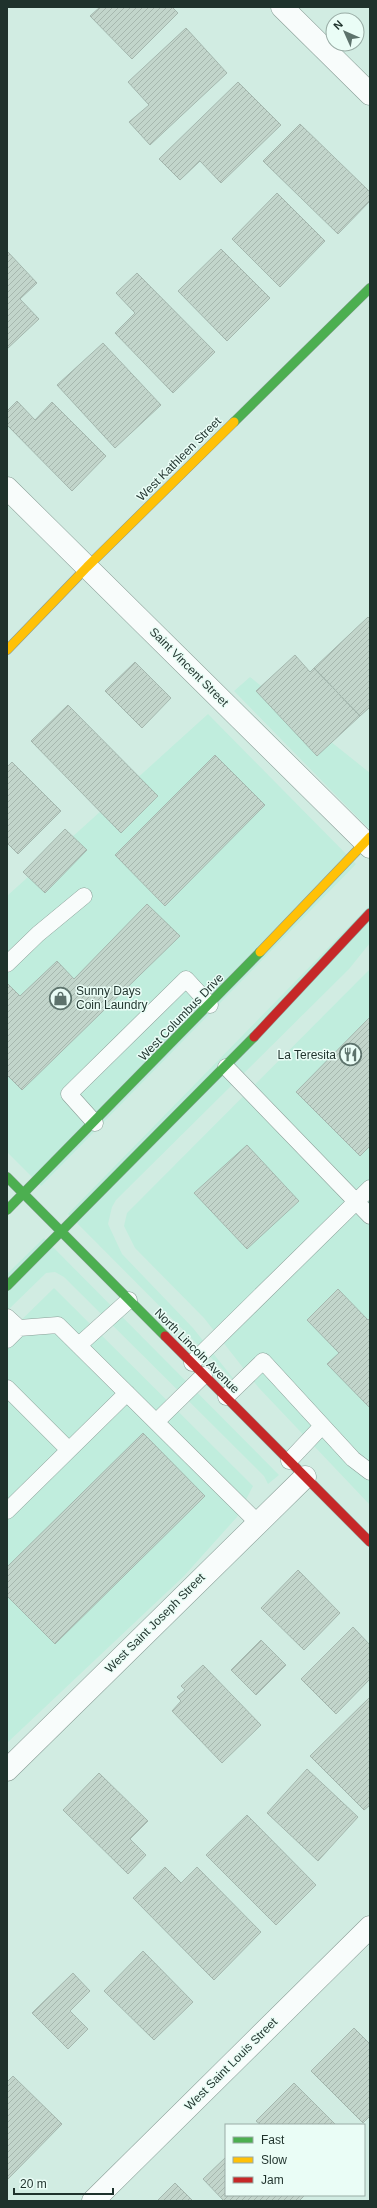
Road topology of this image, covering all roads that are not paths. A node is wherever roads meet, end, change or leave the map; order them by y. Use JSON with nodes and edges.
{"nodes":[{"id":1,"x":282,"y":7,"type":"edge"},
{"id":2,"x":370,"y":94,"type":"edge"},
{"id":3,"x":370,"y":288,"type":"edge"},
{"id":4,"x":7,"y":488,"type":"edge"},
{"id":5,"x":87,"y":567,"type":"junction"},
{"id":6,"x":7,"y":650,"type":"edge"},
{"id":7,"x":368,"y":842,"type":"edge"},
{"id":8,"x":84,"y":896,"type":"dead end"},
{"id":9,"x":370,"y":913,"type":"edge"},
{"id":10,"x":7,"y":964,"type":"edge"},
{"id":11,"x":210,"y":1004,"type":"junction"},
{"id":12,"x":226,"y":1067,"type":"junction"},
{"id":13,"x":95,"y":1122,"type":"junction"},
{"id":14,"x":7,"y":1177,"type":"edge"},
{"id":15,"x":370,"y":1188,"type":"edge"},
{"id":16,"x":23,"y":1194,"type":"junction"},
{"id":17,"x":356,"y":1201,"type":"junction"},
{"id":18,"x":7,"y":1210,"type":"edge"},
{"id":19,"x":370,"y":1216,"type":"edge"},
{"id":20,"x":60,"y":1232,"type":"junction"},
{"id":21,"x":7,"y":1286,"type":"edge"},
{"id":22,"x":129,"y":1300,"type":"junction"},
{"id":23,"x":7,"y":1317,"type":"edge"},
{"id":24,"x":19,"y":1328,"type":"junction"},
{"id":25,"x":7,"y":1340,"type":"edge"},
{"id":26,"x":79,"y":1345,"type":"junction"},
{"id":27,"x":192,"y":1363,"type":"junction"},
{"id":28,"x":204,"y":1375,"type":"junction"},
{"id":29,"x":7,"y":1388,"type":"edge"},
{"id":30,"x":127,"y":1393,"type":"junction"},
{"id":31,"x":226,"y":1397,"type":"junction"},
{"id":32,"x":156,"y":1422,"type":"junction"},
{"id":33,"x":322,"y":1426,"type":"junction"},
{"id":34,"x":69,"y":1450,"type":"junction"},
{"id":35,"x":289,"y":1461,"type":"junction"},
{"id":36,"x":370,"y":1472,"type":"edge"},
{"id":37,"x":305,"y":1477,"type":"junction"},
{"id":38,"x":7,"y":1511,"type":"edge"},
{"id":39,"x":257,"y":1522,"type":"junction"},
{"id":40,"x":370,"y":1542,"type":"edge"},
{"id":41,"x":7,"y":1770,"type":"edge"},
{"id":42,"x":370,"y":1927,"type":"edge"},
{"id":43,"x":92,"y":2201,"type":"edge"}],
"edges":[{"from":1,"to":2,"type":"street"},
{"from":3,"to":5,"type":"street","name":"West Kathleen Street"},
{"from":4,"to":5,"type":"street","name":"Saint Vincent Street"},
{"from":5,"to":6,"type":"street","name":"West Kathleen Street"},
{"from":5,"to":7,"type":"street","name":"Saint Vincent Street"},
{"from":7,"to":11,"type":"street","name":"West Columbus Drive"},
{"from":8,"to":10,"type":"lane"},
{"from":9,"to":12,"type":"street"},
{"from":11,"to":13,"type":"street","name":"West Columbus Drive"},
{"from":11,"to":13,"type":"lane"},
{"from":12,"to":17,"type":"lane"},
{"from":12,"to":20,"type":"street"},
{"from":13,"to":16,"type":"street","name":"West Columbus Drive"},
{"from":14,"to":16,"type":"street","name":"North Lincoln Avenue"},
{"from":15,"to":17,"type":"lane"},
{"from":16,"to":18,"type":"street","name":"West Columbus Drive"},
{"from":16,"to":20,"type":"street","name":"North Lincoln Avenue"},
{"from":17,"to":19,"type":"lane"},
{"from":17,"to":27,"type":"lane"},
{"from":20,"to":21,"type":"street"},
{"from":20,"to":22,"type":"street","name":"North Lincoln Avenue"},
{"from":22,"to":26,"type":"lane"},
{"from":22,"to":27,"type":"street","name":"North Lincoln Avenue"},
{"from":23,"to":24,"type":"lane"},
{"from":24,"to":25,"type":"lane"},
{"from":24,"to":26,"type":"lane"},
{"from":26,"to":30,"type":"lane"},
{"from":27,"to":28,"type":"street","name":"North Lincoln Avenue"},
{"from":28,"to":31,"type":"street","name":"North Lincoln Avenue"},
{"from":28,"to":32,"type":"lane"},
{"from":29,"to":34,"type":"lane"},
{"from":30,"to":32,"type":"lane"},
{"from":30,"to":34,"type":"lane"},
{"from":31,"to":33,"type":"lane"},
{"from":31,"to":35,"type":"street","name":"North Lincoln Avenue"},
{"from":32,"to":39,"type":"lane"},
{"from":33,"to":35,"type":"lane"},
{"from":33,"to":36,"type":"lane"},
{"from":34,"to":38,"type":"lane"},
{"from":35,"to":37,"type":"street","name":"North Lincoln Avenue"},
{"from":37,"to":39,"type":"street","name":"West Saint Joseph Street"},
{"from":37,"to":40,"type":"street","name":"North Lincoln Avenue"},
{"from":39,"to":41,"type":"street","name":"West Saint Joseph Street"},
{"from":42,"to":43,"type":"street","name":"West Saint Louis Street"}]}
